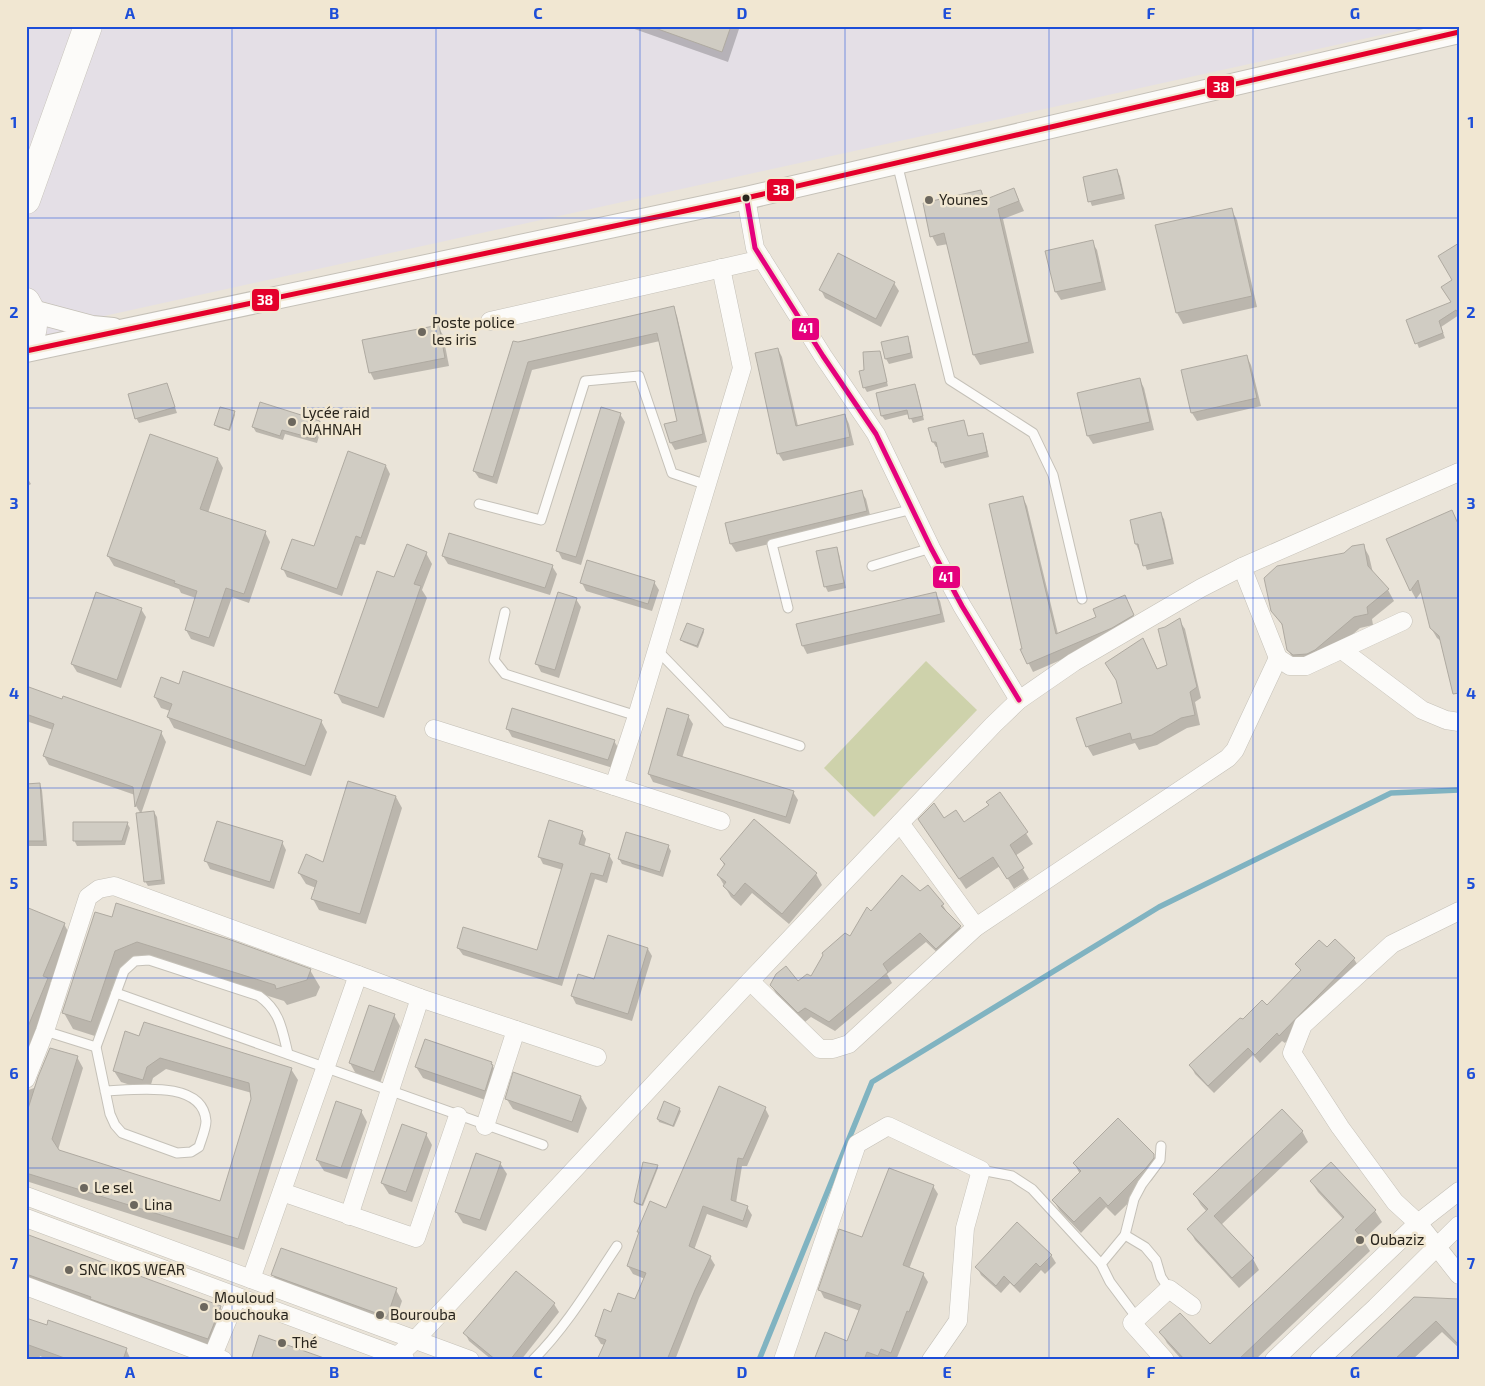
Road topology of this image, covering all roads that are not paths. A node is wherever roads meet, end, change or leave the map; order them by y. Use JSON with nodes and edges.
{"nodes":[{"id":1,"x":67,"y":26,"type":"edge"},
{"id":2,"x":88,"y":26,"type":"edge"},
{"id":3,"x":1459,"y":32,"type":"edge"},
{"id":4,"x":26,"y":144,"type":"edge"},
{"id":5,"x":897,"y":162,"type":"junction"},
{"id":6,"x":746,"y":198,"type":"junction"},
{"id":7,"x":26,"y":200,"type":"edge"},
{"id":8,"x":762,"y":259,"type":"junction"},
{"id":9,"x":721,"y":268,"type":"junction"},
{"id":10,"x":28,"y":303,"type":"edge"},
{"id":11,"x":490,"y":321,"type":"dead end"},
{"id":12,"x":128,"y":331,"type":"junction"},
{"id":13,"x":26,"y":346,"type":"edge"},
{"id":14,"x":26,"y":351,"type":"edge"},
{"id":15,"x":1459,"y":472,"type":"edge"},
{"id":16,"x":706,"y":485,"type":"junction"},
{"id":17,"x":479,"y":504,"type":"dead end"},
{"id":18,"x":913,"y":508,"type":"junction"},
{"id":19,"x":931,"y":548,"type":"junction"},
{"id":20,"x":872,"y":566,"type":"dead end"},
{"id":21,"x":1242,"y":567,"type":"junction"},
{"id":22,"x":1082,"y":599,"type":"dead end"},
{"id":23,"x":788,"y":608,"type":"dead end"},
{"id":24,"x":505,"y":612,"type":"dead end"},
{"id":25,"x":1403,"y":621,"type":"dead end"},
{"id":26,"x":657,"y":650,"type":"junction"},
{"id":27,"x":1342,"y":650,"type":"junction"},
{"id":28,"x":1278,"y":658,"type":"junction"},
{"id":29,"x":1019,"y":700,"type":"junction"},
{"id":30,"x":637,"y":716,"type":"junction"},
{"id":31,"x":1459,"y":722,"type":"edge"},
{"id":32,"x":434,"y":729,"type":"dead end"},
{"id":33,"x":800,"y":746,"type":"dead end"},
{"id":34,"x":614,"y":786,"type":"junction"},
{"id":35,"x":721,"y":820,"type":"dead end"},
{"id":36,"x":900,"y":823,"type":"junction"},
{"id":37,"x":1459,"y":911,"type":"edge"},
{"id":38,"x":976,"y":927,"type":"junction"},
{"id":39,"x":358,"y":975,"type":"junction"},
{"id":40,"x":750,"y":981,"type":"junction"},
{"id":41,"x":116,"y":993,"type":"junction"},
{"id":42,"x":420,"y":998,"type":"junction"},
{"id":43,"x":516,"y":1030,"type":"junction"},
{"id":44,"x":45,"y":1031,"type":"junction"},
{"id":45,"x":96,"y":1047,"type":"junction"},
{"id":46,"x":288,"y":1054,"type":"junction"},
{"id":47,"x":597,"y":1057,"type":"dead end"},
{"id":48,"x":326,"y":1068,"type":"junction"},
{"id":49,"x":26,"y":1079,"type":"edge"},
{"id":50,"x":389,"y":1090,"type":"junction"},
{"id":51,"x":105,"y":1091,"type":"junction"},
{"id":52,"x":458,"y":1116,"type":"junction"},
{"id":53,"x":485,"y":1126,"type":"junction"},
{"id":54,"x":542,"y":1145,"type":"dead end"},
{"id":55,"x":1162,"y":1146,"type":"dead end"},
{"id":56,"x":982,"y":1170,"type":"junction"},
{"id":57,"x":1459,"y":1191,"type":"edge"},
{"id":58,"x":282,"y":1192,"type":"junction"},
{"id":59,"x":26,"y":1196,"type":"edge"},
{"id":60,"x":349,"y":1216,"type":"junction"},
{"id":61,"x":26,"y":1218,"type":"edge"},
{"id":62,"x":1418,"y":1223,"type":"junction"},
{"id":63,"x":1459,"y":1225,"type":"edge"},
{"id":64,"x":1125,"y":1235,"type":"junction"},
{"id":65,"x":617,"y":1246,"type":"dead end"},
{"id":66,"x":1436,"y":1246,"type":"junction"},
{"id":67,"x":1102,"y":1264,"type":"junction"},
{"id":68,"x":1459,"y":1275,"type":"edge"},
{"id":69,"x":251,"y":1280,"type":"junction"},
{"id":70,"x":26,"y":1286,"type":"edge"},
{"id":71,"x":1169,"y":1289,"type":"junction"},
{"id":72,"x":237,"y":1297,"type":"junction"},
{"id":73,"x":1192,"y":1306,"type":"dead end"},
{"id":74,"x":1138,"y":1318,"type":"junction"},
{"id":75,"x":415,"y":1340,"type":"junction"},
{"id":76,"x":218,"y":1358,"type":"edge"},
{"id":77,"x":399,"y":1358,"type":"edge"},
{"id":78,"x":470,"y":1360,"type":"edge"},
{"id":79,"x":533,"y":1360,"type":"edge"},
{"id":80,"x":783,"y":1360,"type":"edge"},
{"id":81,"x":930,"y":1360,"type":"edge"},
{"id":82,"x":1165,"y":1360,"type":"edge"},
{"id":83,"x":1274,"y":1360,"type":"edge"},
{"id":84,"x":1319,"y":1360,"type":"edge"}],
"edges":[{"from":1,"to":4,"type":"highway"},
{"from":2,"to":7,"type":"highway"},
{"from":3,"to":5,"type":"street"},
{"from":5,"to":6,"type":"street"},
{"from":5,"to":22,"type":"lane"},
{"from":6,"to":8,"type":"street"},
{"from":6,"to":12,"type":"street"},
{"from":8,"to":9,"type":"street"},
{"from":8,"to":18,"type":"street"},
{"from":9,"to":11,"type":"street"},
{"from":9,"to":16,"type":"street"},
{"from":10,"to":12,"type":"street"},
{"from":10,"to":13,"type":"highway"},
{"from":12,"to":14,"type":"street"},
{"from":15,"to":21,"type":"street"},
{"from":16,"to":17,"type":"lane"},
{"from":16,"to":26,"type":"street"},
{"from":18,"to":19,"type":"street"},
{"from":18,"to":23,"type":"lane"},
{"from":19,"to":20,"type":"lane"},
{"from":19,"to":29,"type":"street"},
{"from":21,"to":28,"type":"street"},
{"from":21,"to":29,"type":"street"},
{"from":24,"to":30,"type":"lane"},
{"from":25,"to":27,"type":"street"},
{"from":26,"to":30,"type":"street"},
{"from":26,"to":33,"type":"lane"},
{"from":27,"to":28,"type":"street"},
{"from":27,"to":31,"type":"street"},
{"from":28,"to":38,"type":"street"},
{"from":29,"to":36,"type":"street"},
{"from":30,"to":34,"type":"street"},
{"from":32,"to":34,"type":"street"},
{"from":34,"to":35,"type":"street"},
{"from":36,"to":38,"type":"street"},
{"from":36,"to":40,"type":"street"},
{"from":37,"to":62,"type":"street"},
{"from":38,"to":40,"type":"street"},
{"from":39,"to":42,"type":"street"},
{"from":39,"to":44,"type":"street"},
{"from":39,"to":48,"type":"street"},
{"from":40,"to":75,"type":"street"},
{"from":41,"to":45,"type":"lane"},
{"from":41,"to":46,"type":"lane"},
{"from":41,"to":46,"type":"lane"},
{"from":42,"to":43,"type":"street"},
{"from":42,"to":50,"type":"street"},
{"from":43,"to":47,"type":"street"},
{"from":43,"to":53,"type":"street"},
{"from":44,"to":45,"type":"lane"},
{"from":44,"to":49,"type":"street"},
{"from":45,"to":51,"type":"lane"},
{"from":46,"to":48,"type":"lane"},
{"from":48,"to":50,"type":"lane"},
{"from":48,"to":58,"type":"street"},
{"from":50,"to":52,"type":"lane"},
{"from":50,"to":60,"type":"street"},
{"from":51,"to":51,"type":"lane"},
{"from":52,"to":53,"type":"lane"},
{"from":52,"to":60,"type":"street"},
{"from":53,"to":54,"type":"lane"},
{"from":55,"to":64,"type":"lane"},
{"from":56,"to":67,"type":"lane"},
{"from":56,"to":80,"type":"street"},
{"from":56,"to":81,"type":"street"},
{"from":57,"to":62,"type":"street"},
{"from":58,"to":60,"type":"street"},
{"from":58,"to":69,"type":"street"},
{"from":59,"to":69,"type":"street"},
{"from":61,"to":72,"type":"street"},
{"from":62,"to":66,"type":"street"},
{"from":62,"to":83,"type":"street"},
{"from":63,"to":66,"type":"street"},
{"from":64,"to":67,"type":"lane"},
{"from":64,"to":71,"type":"lane"},
{"from":65,"to":79,"type":"lane"},
{"from":66,"to":68,"type":"street"},
{"from":66,"to":84,"type":"street"},
{"from":67,"to":74,"type":"lane"},
{"from":69,"to":75,"type":"street"},
{"from":70,"to":76,"type":"street"},
{"from":71,"to":73,"type":"street"},
{"from":71,"to":74,"type":"street"},
{"from":72,"to":76,"type":"street"},
{"from":72,"to":77,"type":"street"},
{"from":74,"to":82,"type":"street"},
{"from":75,"to":77,"type":"street"},
{"from":75,"to":78,"type":"street"}]}
